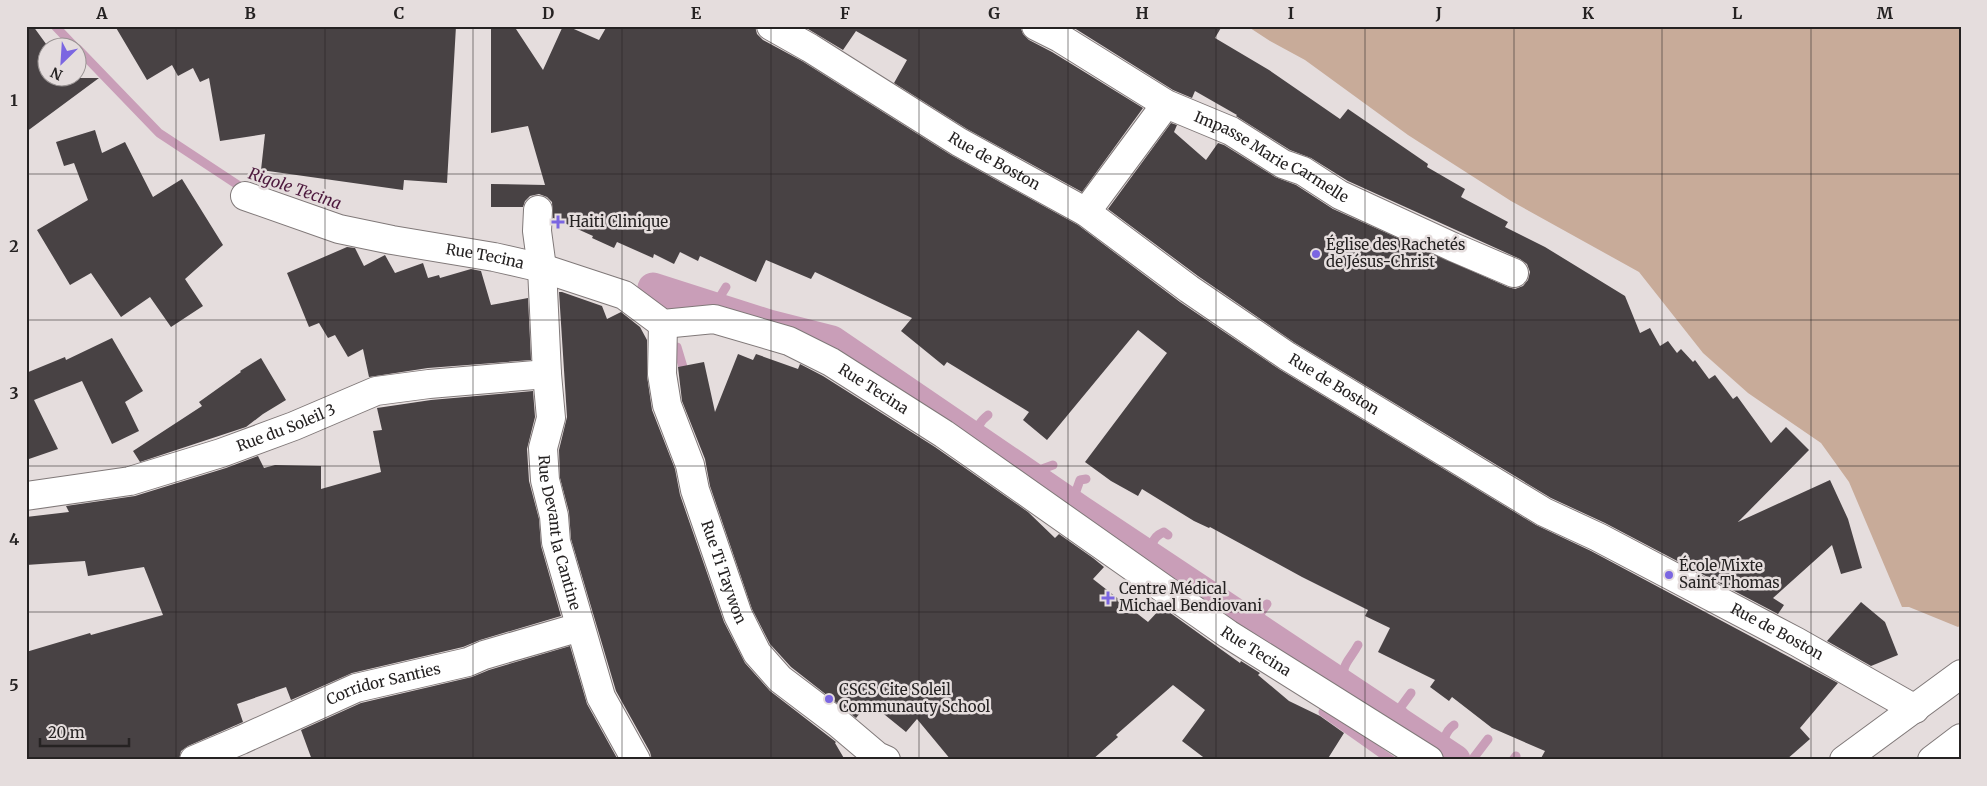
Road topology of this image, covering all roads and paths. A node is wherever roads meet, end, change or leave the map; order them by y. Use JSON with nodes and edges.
{"nodes":[{"id":1,"x":771,"y":26,"type":"edge"},
{"id":2,"x":1036,"y":26,"type":"edge"},
{"id":3,"x":1166,"y":104,"type":"junction"},
{"id":4,"x":244,"y":196,"type":"dead end"},
{"id":5,"x":1086,"y":212,"type":"junction"},
{"id":6,"x":538,"y":221,"type":"dead end"},
{"id":7,"x":541,"y":271,"type":"junction"},
{"id":8,"x":1514,"y":273,"type":"dead end"},
{"id":9,"x":663,"y":324,"type":"junction"},
{"id":10,"x":547,"y":374,"type":"junction"},
{"id":11,"x":26,"y":496,"type":"edge"},
{"id":12,"x":580,"y":627,"type":"junction"},
{"id":13,"x":1961,"y":674,"type":"edge"},
{"id":14,"x":1915,"y":709,"type":"junction"},
{"id":15,"x":1961,"y":738,"type":"edge"},
{"id":16,"x":194,"y":760,"type":"edge"},
{"id":17,"x":636,"y":760,"type":"edge"},
{"id":18,"x":886,"y":760,"type":"edge"},
{"id":19,"x":1429,"y":760,"type":"edge"},
{"id":20,"x":1844,"y":760,"type":"edge"},
{"id":21,"x":1932,"y":760,"type":"edge"}],
"edges":[{"from":1,"to":5,"type":"street","name":"Rue de Boston"},
{"from":2,"to":3,"type":"street","name":"Impasse Marie Carmelle"},
{"from":3,"to":5,"type":"street"},
{"from":3,"to":8,"type":"street","name":"Impasse Marie Carmelle"},
{"from":4,"to":7,"type":"street","name":"Rue Tecina"},
{"from":5,"to":14,"type":"street","name":"Rue de Boston"},
{"from":6,"to":7,"type":"street","name":"Rue Devant la Cantine"},
{"from":7,"to":9,"type":"street","name":"Rue Tecina"},
{"from":7,"to":10,"type":"street","name":"Rue Devant la Cantine"},
{"from":9,"to":18,"type":"street","name":"Rue Ti Taywon"},
{"from":9,"to":19,"type":"street","name":"Rue Tecina"},
{"from":10,"to":11,"type":"street","name":"Rue du Soleil 3"},
{"from":10,"to":12,"type":"street","name":"Rue Devant la Cantine"},
{"from":12,"to":16,"type":"street","name":"Corridor Santies"},
{"from":12,"to":17,"type":"street","name":"Rue Devant la Cantine"},
{"from":13,"to":14,"type":"street"},
{"from":14,"to":20,"type":"street"},
{"from":15,"to":21,"type":"street"}]}
